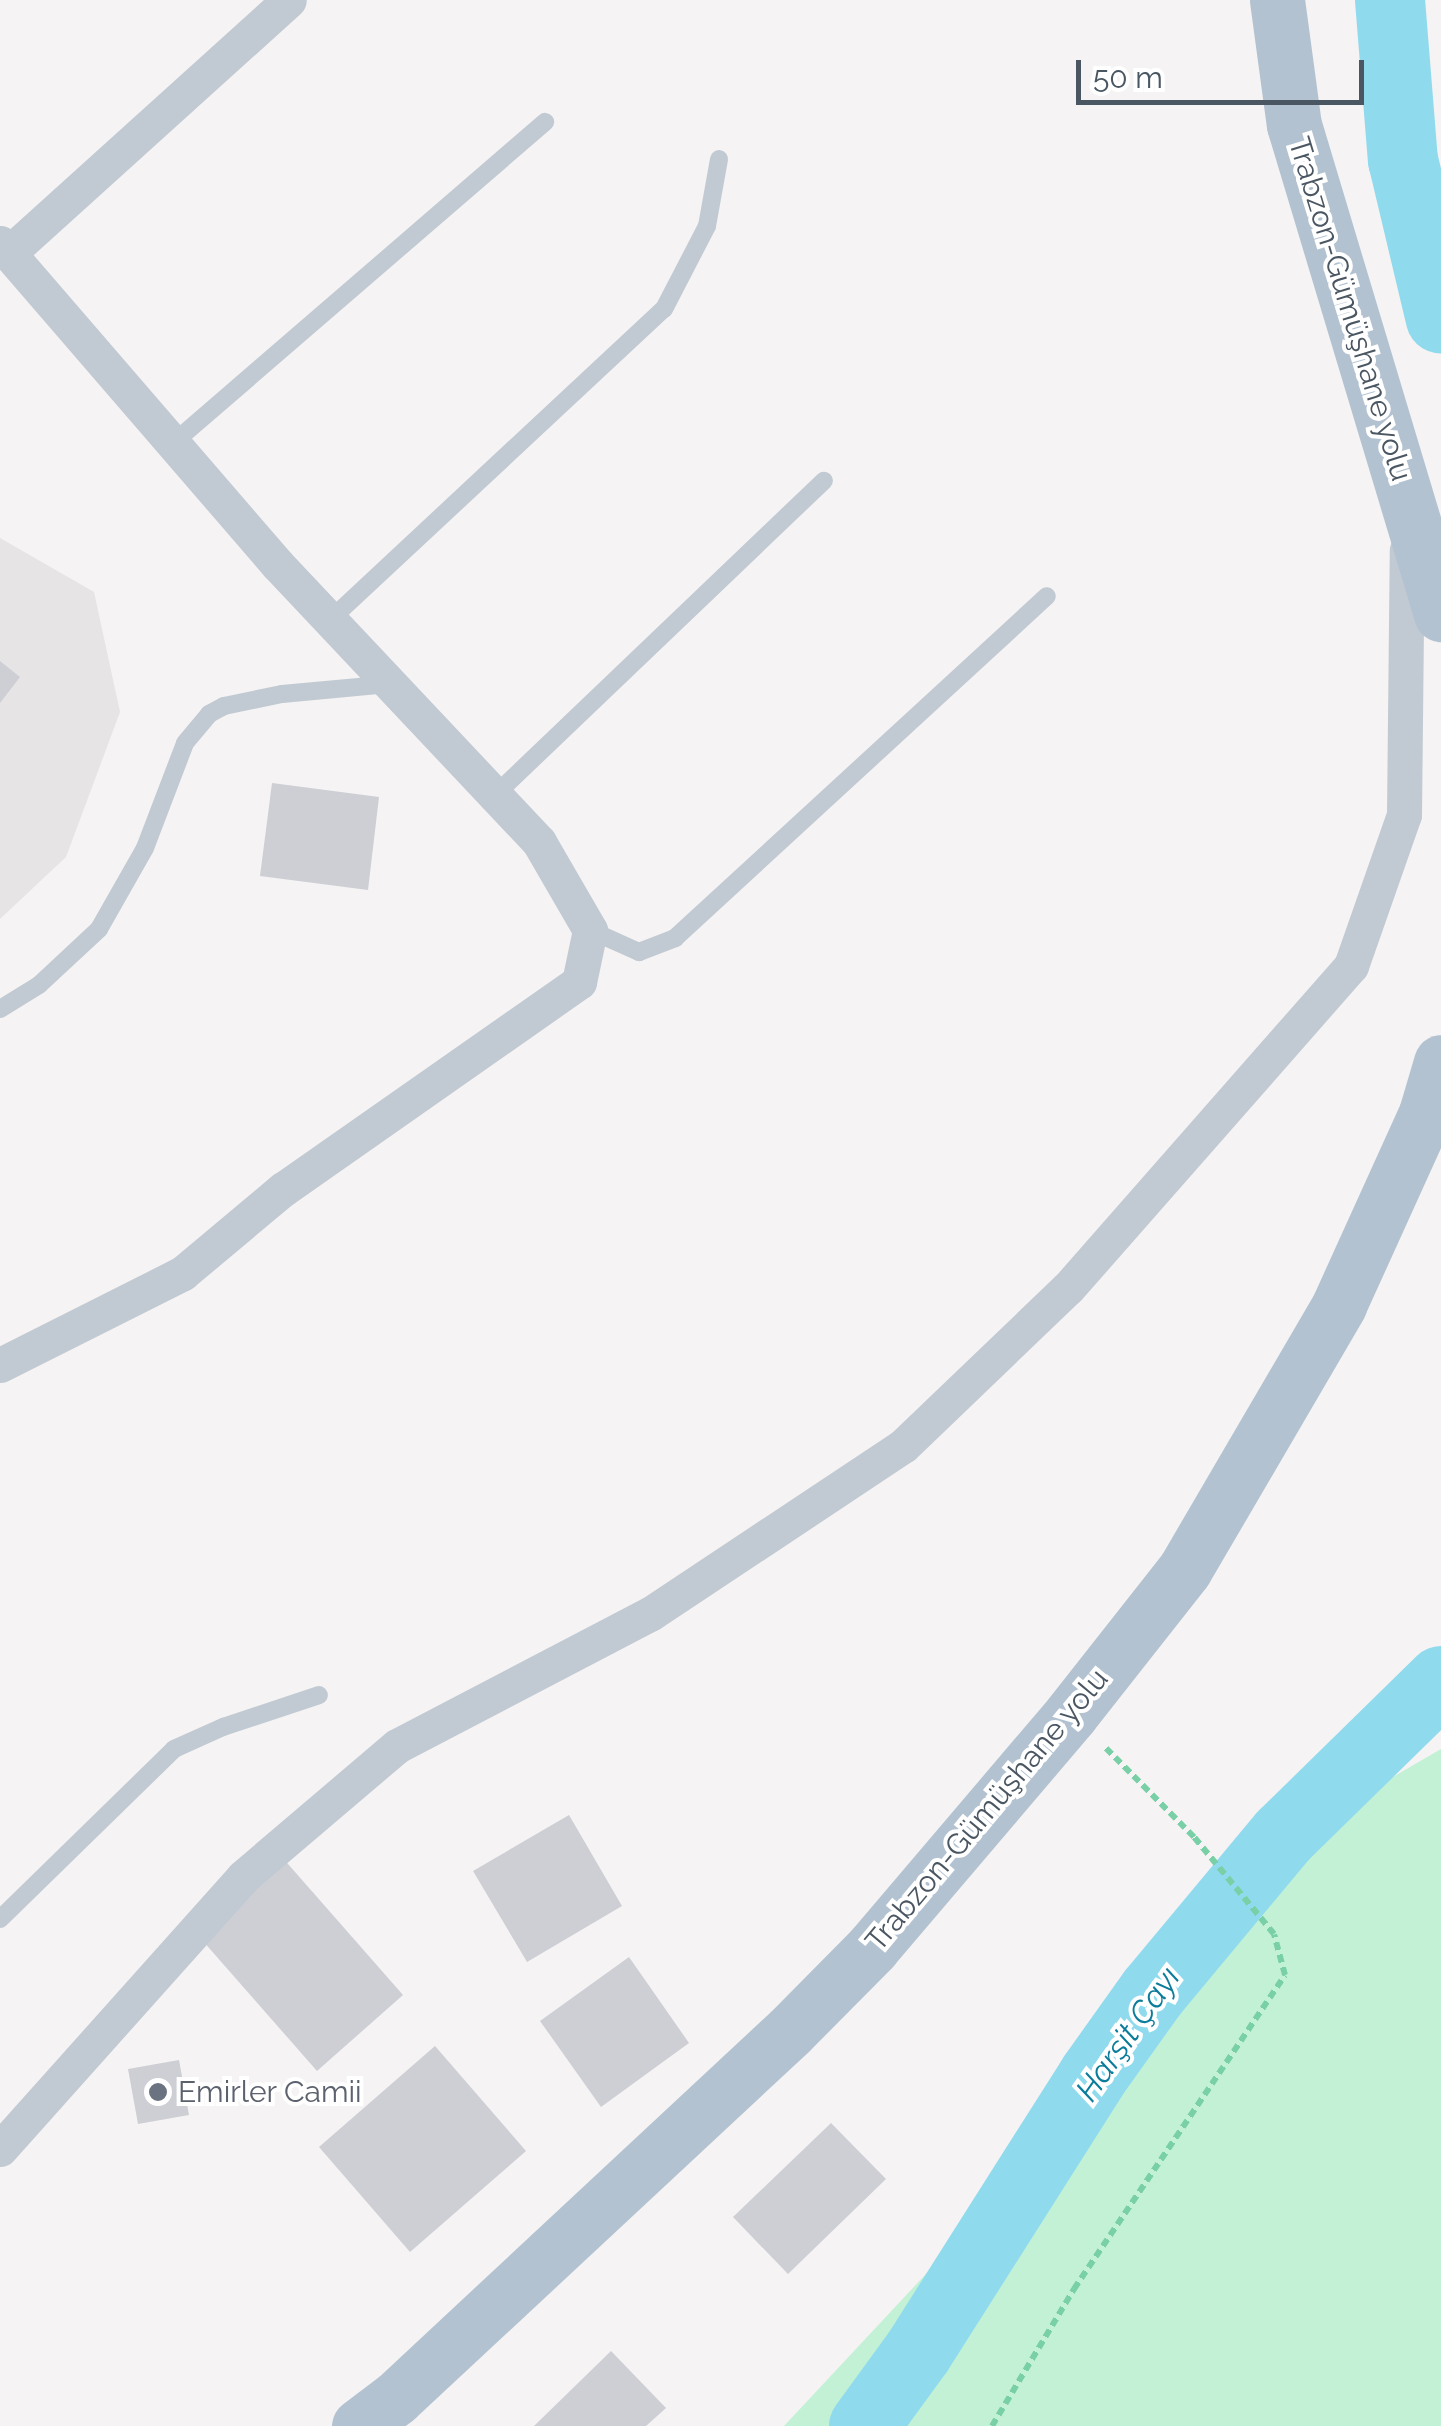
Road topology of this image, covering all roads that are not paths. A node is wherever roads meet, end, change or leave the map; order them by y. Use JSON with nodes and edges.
{"nodes":[{"id":1,"x":289,"y":0,"type":"edge"},
{"id":2,"x":1277,"y":0,"type":"edge"},
{"id":3,"x":544,"y":122,"type":"dead end"},
{"id":4,"x":719,"y":159,"type":"dead end"},
{"id":5,"x":4,"y":248,"type":"edge"},
{"id":6,"x":172,"y":444,"type":"junction"},
{"id":7,"x":824,"y":481,"type":"dead end"},
{"id":8,"x":1408,"y":504,"type":"junction"},
{"id":9,"x":1047,"y":596,"type":"dead end"},
{"id":10,"x":1441,"y":614,"type":"edge"},
{"id":11,"x":330,"y":620,"type":"junction"},
{"id":12,"x":389,"y":684,"type":"junction"},
{"id":13,"x":495,"y":795,"type":"junction"},
{"id":14,"x":590,"y":930,"type":"junction"},
{"id":15,"x":0,"y":1008,"type":"edge"},
{"id":16,"x":1441,"y":1062,"type":"edge"},
{"id":17,"x":0,"y":1365,"type":"edge"},
{"id":18,"x":320,"y":1696,"type":"dead end"},
{"id":19,"x":0,"y":1920,"type":"edge"},
{"id":20,"x":0,"y":2148,"type":"edge"},
{"id":21,"x":360,"y":2426,"type":"edge"}],
"edges":[{"from":1,"to":5,"type":"street"},
{"from":2,"to":8,"type":"main road","name":"Trabzon-Gümüşhane yolu"},
{"from":3,"to":6,"type":"lane"},
{"from":4,"to":11,"type":"lane"},
{"from":5,"to":6,"type":"street"},
{"from":6,"to":11,"type":"street"},
{"from":7,"to":13,"type":"lane"},
{"from":8,"to":10,"type":"main road","name":"Trabzon-Gümüşhane yolu"},
{"from":8,"to":20,"type":"street"},
{"from":9,"to":14,"type":"lane"},
{"from":11,"to":12,"type":"street"},
{"from":12,"to":13,"type":"street"},
{"from":12,"to":15,"type":"lane"},
{"from":13,"to":14,"type":"street"},
{"from":14,"to":17,"type":"street"},
{"from":16,"to":21,"type":"main road","name":"Trabzon-Gümüşhane yolu"},
{"from":18,"to":19,"type":"lane"}]}
